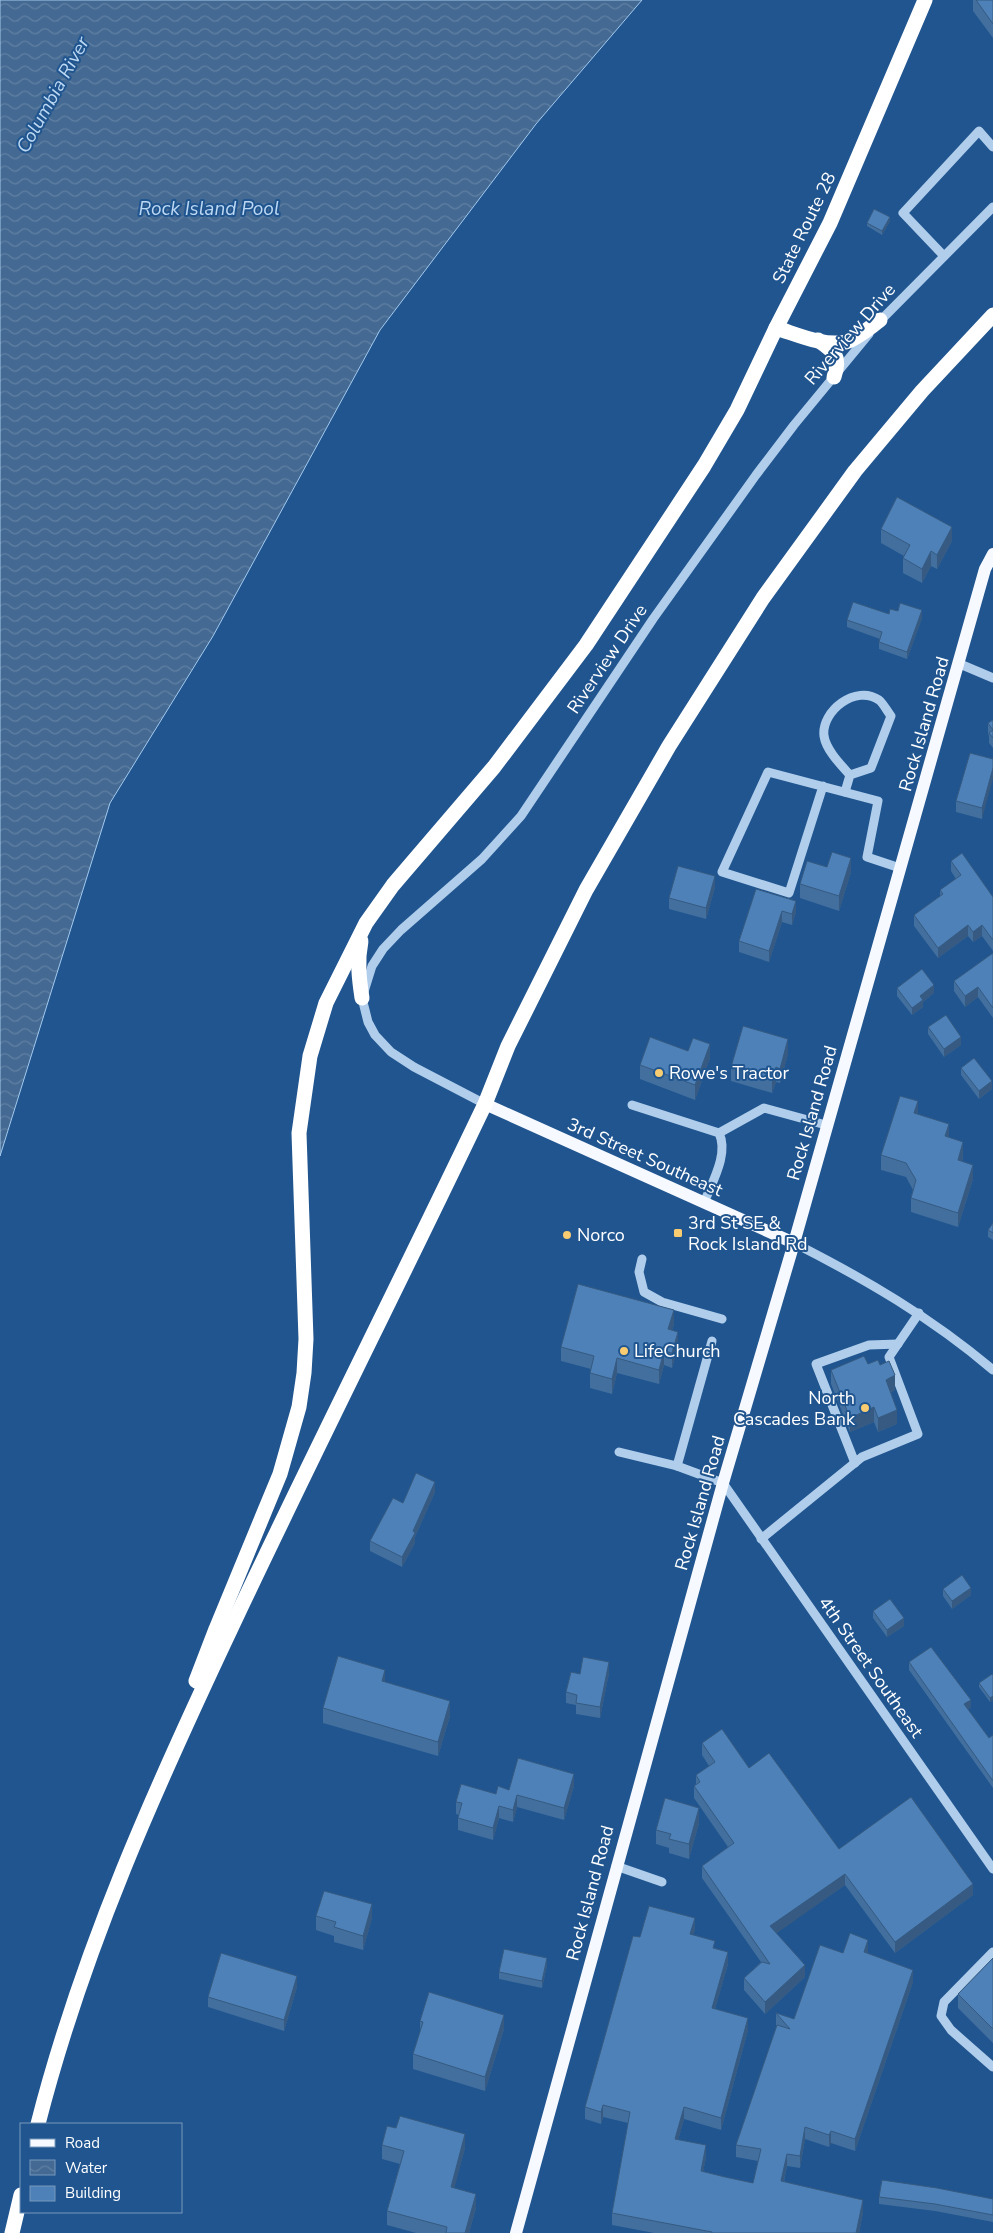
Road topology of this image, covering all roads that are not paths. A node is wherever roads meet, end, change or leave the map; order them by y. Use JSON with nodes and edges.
{"nodes":[{"id":1,"x":925,"y":0,"type":"edge"},
{"id":2,"x":993,"y":147,"type":"edge"},
{"id":3,"x":993,"y":207,"type":"edge"},
{"id":4,"x":944,"y":256,"type":"junction"},
{"id":5,"x":993,"y":314,"type":"edge"},
{"id":6,"x":880,"y":320,"type":"junction"},
{"id":7,"x":776,"y":328,"type":"junction"},
{"id":8,"x":818,"y":340,"type":"junction"},
{"id":9,"x":834,"y":377,"type":"junction"},
{"id":10,"x":993,"y":554,"type":"edge"},
{"id":11,"x":960,"y":664,"type":"junction"},
{"id":12,"x":993,"y":678,"type":"edge"},
{"id":13,"x":850,"y":775,"type":"junction"},
{"id":14,"x":823,"y":786,"type":"junction"},
{"id":15,"x":845,"y":792,"type":"junction"},
{"id":16,"x":900,"y":868,"type":"junction"},
{"id":17,"x":366,"y":922,"type":"junction"},
{"id":18,"x":362,"y":998,"type":"junction"},
{"id":19,"x":485,"y":1104,"type":"junction"},
{"id":20,"x":632,"y":1105,"type":"dead end"},
{"id":21,"x":826,"y":1125,"type":"junction"},
{"id":22,"x":719,"y":1132,"type":"junction"},
{"id":23,"x":704,"y":1203,"type":"junction"},
{"id":24,"x":794,"y":1243,"type":"junction"},
{"id":25,"x":642,"y":1259,"type":"dead end"},
{"id":26,"x":919,"y":1313,"type":"junction"},
{"id":27,"x":722,"y":1318,"type":"dead end"},
{"id":28,"x":712,"y":1341,"type":"dead end"},
{"id":29,"x":898,"y":1344,"type":"junction"},
{"id":30,"x":993,"y":1370,"type":"edge"},
{"id":31,"x":618,"y":1452,"type":"dead end"},
{"id":32,"x":855,"y":1463,"type":"junction"},
{"id":33,"x":677,"y":1466,"type":"junction"},
{"id":34,"x":723,"y":1483,"type":"junction"},
{"id":35,"x":761,"y":1539,"type":"junction"},
{"id":36,"x":170,"y":1758,"type":"junction"},
{"id":37,"x":616,"y":1866,"type":"junction"},
{"id":38,"x":993,"y":1869,"type":"edge"},
{"id":39,"x":662,"y":1882,"type":"dead end"},
{"id":40,"x":993,"y":1952,"type":"edge"},
{"id":41,"x":993,"y":2067,"type":"edge"},
{"id":42,"x":38,"y":2123,"type":"edge"},
{"id":43,"x":20,"y":2199,"type":"edge"},
{"id":44,"x":12,"y":2233,"type":"edge"},
{"id":45,"x":516,"y":2233,"type":"edge"}],
"edges":[{"from":1,"to":7,"type":"highway","name":"State Route 28"},
{"from":2,"to":4,"type":"street"},
{"from":3,"to":4,"type":"street","name":"Riverview Drive"},
{"from":4,"to":6,"type":"street","name":"Riverview Drive"},
{"from":5,"to":19,"type":"highway"},
{"from":6,"to":8,"type":"highway"},
{"from":6,"to":9,"type":"street","name":"Riverview Drive"},
{"from":7,"to":8,"type":"highway"},
{"from":7,"to":17,"type":"highway","name":"State Route 28"},
{"from":8,"to":9,"type":"highway"},
{"from":9,"to":18,"type":"street","name":"Riverview Drive"},
{"from":10,"to":11,"type":"main road","name":"Rock Island Road"},
{"from":11,"to":12,"type":"street"},
{"from":11,"to":16,"type":"main road","name":"Rock Island Road"},
{"from":13,"to":13,"type":"street"},
{"from":13,"to":15,"type":"street"},
{"from":14,"to":14,"type":"street"},
{"from":14,"to":15,"type":"street"},
{"from":15,"to":16,"type":"street"},
{"from":16,"to":21,"type":"main road","name":"Rock Island Road"},
{"from":17,"to":18,"type":"highway"},
{"from":17,"to":36,"type":"highway"},
{"from":18,"to":19,"type":"street"},
{"from":19,"to":23,"type":"main road","name":"3rd Street Southeast"},
{"from":19,"to":36,"type":"highway"},
{"from":20,"to":22,"type":"street"},
{"from":21,"to":22,"type":"street"},
{"from":21,"to":24,"type":"main road","name":"Rock Island Road"},
{"from":22,"to":23,"type":"street"},
{"from":23,"to":24,"type":"main road","name":"3rd Street Southeast"},
{"from":24,"to":26,"type":"street","name":"3rd Street Southeast"},
{"from":24,"to":34,"type":"main road","name":"Rock Island Road"},
{"from":25,"to":27,"type":"street"},
{"from":26,"to":29,"type":"street"},
{"from":26,"to":30,"type":"street","name":"3rd Street Southeast"},
{"from":28,"to":33,"type":"street"},
{"from":29,"to":32,"type":"street"},
{"from":29,"to":32,"type":"street"},
{"from":31,"to":33,"type":"street"},
{"from":32,"to":35,"type":"street"},
{"from":33,"to":34,"type":"street"},
{"from":34,"to":35,"type":"street","name":"4th Street Southeast"},
{"from":34,"to":37,"type":"main road","name":"Rock Island Road"},
{"from":35,"to":38,"type":"street","name":"4th Street Southeast"},
{"from":36,"to":42,"type":"highway"},
{"from":37,"to":39,"type":"street"},
{"from":37,"to":45,"type":"main road","name":"Rock Island Road"},
{"from":40,"to":41,"type":"street"},
{"from":43,"to":44,"type":"highway"}]}
